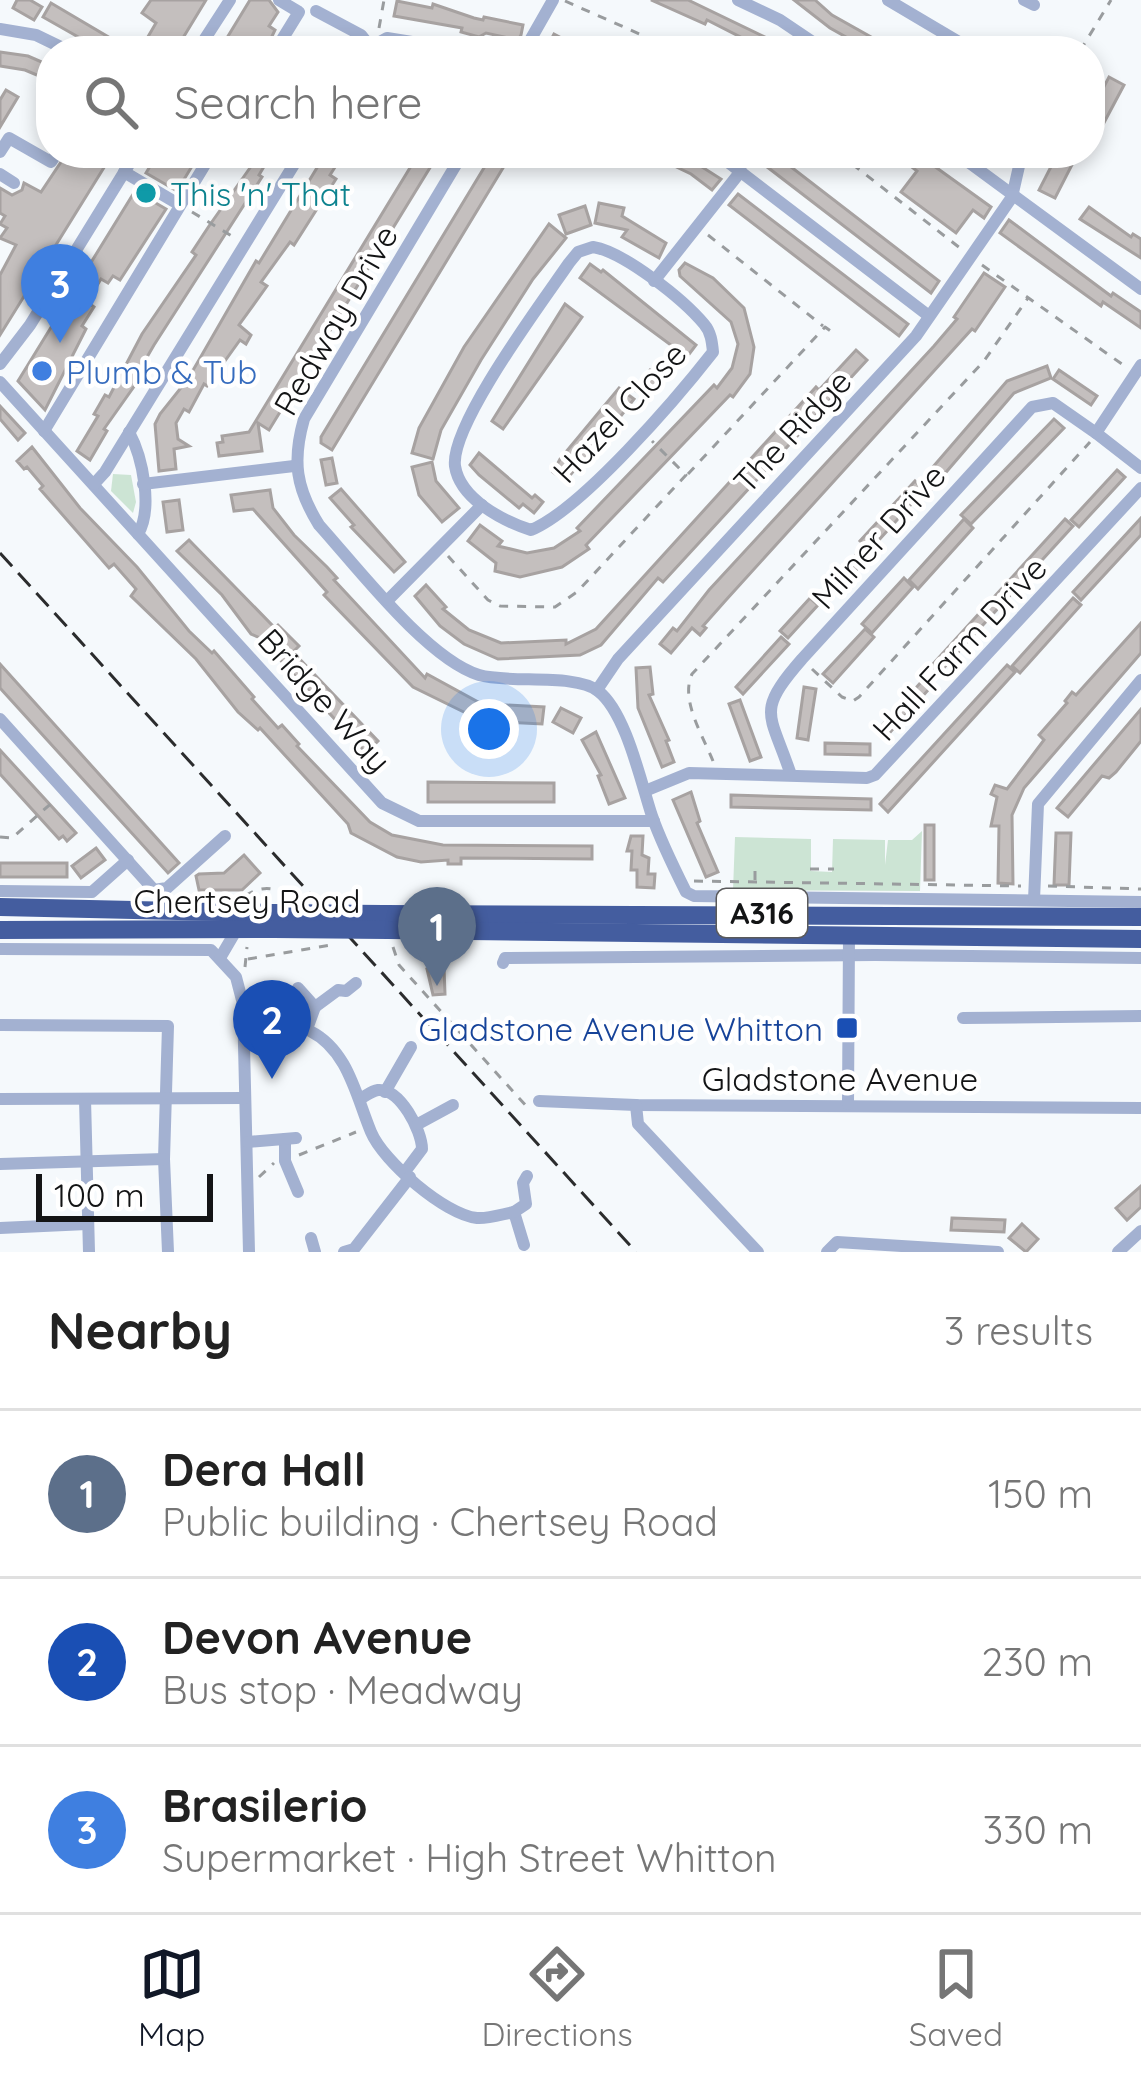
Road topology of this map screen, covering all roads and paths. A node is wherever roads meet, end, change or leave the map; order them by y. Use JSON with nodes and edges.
{"nodes":[{"id":1,"x":230,"y":0,"type":"edge"},
{"id":2,"x":284,"y":0,"type":"edge"},
{"id":3,"x":302,"y":0,"type":"edge"},
{"id":4,"x":384,"y":0,"type":"edge"},
{"id":5,"x":553,"y":0,"type":"edge"},
{"id":6,"x":563,"y":0,"type":"edge"},
{"id":7,"x":738,"y":0,"type":"edge"},
{"id":8,"x":888,"y":0,"type":"edge"},
{"id":9,"x":926,"y":0,"type":"edge"},
{"id":10,"x":1111,"y":0,"type":"edge"},
{"id":11,"x":316,"y":11,"type":"dead end"},
{"id":12,"x":918,"y":17,"type":"junction"},
{"id":13,"x":0,"y":29,"type":"edge"},
{"id":14,"x":38,"y":36,"type":"edge"},
{"id":15,"x":207,"y":36,"type":"edge"},
{"id":16,"x":284,"y":36,"type":"edge"},
{"id":17,"x":362,"y":36,"type":"edge"},
{"id":18,"x":374,"y":36,"type":"edge"},
{"id":19,"x":533,"y":36,"type":"edge"},
{"id":20,"x":644,"y":36,"type":"edge"},
{"id":21,"x":804,"y":36,"type":"edge"},
{"id":22,"x":949,"y":36,"type":"edge"},
{"id":23,"x":1089,"y":36,"type":"edge"},
{"id":24,"x":0,"y":152,"type":"edge"},
{"id":25,"x":36,"y":153,"type":"edge"},
{"id":26,"x":127,"y":168,"type":"edge"},
{"id":27,"x":203,"y":168,"type":"edge"},
{"id":28,"x":292,"y":168,"type":"edge"},
{"id":29,"x":454,"y":168,"type":"edge"},
{"id":30,"x":737,"y":168,"type":"edge"},
{"id":31,"x":857,"y":168,"type":"edge"},
{"id":32,"x":975,"y":168,"type":"edge"},
{"id":33,"x":1019,"y":168,"type":"edge"},
{"id":34,"x":741,"y":171,"type":"junction"},
{"id":35,"x":124,"y":172,"type":"junction"},
{"id":36,"x":0,"y":174,"type":"edge"},
{"id":37,"x":14,"y":183,"type":"dead end"},
{"id":38,"x":1012,"y":197,"type":"junction"},
{"id":39,"x":180,"y":205,"type":"junction"},
{"id":40,"x":698,"y":226,"type":"junction"},
{"id":41,"x":245,"y":244,"type":"junction"},
{"id":42,"x":970,"y":256,"type":"junction"},
{"id":43,"x":654,"y":281,"type":"junction"},
{"id":44,"x":1141,"y":289,"type":"edge"},
{"id":45,"x":1028,"y":298,"type":"junction"},
{"id":46,"x":928,"y":316,"type":"junction"},
{"id":47,"x":825,"y":327,"type":"junction"},
{"id":48,"x":832,"y":332,"type":"dead end"},
{"id":49,"x":0,"y":364,"type":"edge"},
{"id":50,"x":1138,"y":369,"type":"edge"},
{"id":51,"x":0,"y":382,"type":"edge"},
{"id":52,"x":44,"y":430,"type":"junction"},
{"id":53,"x":642,"y":431,"type":"junction"},
{"id":54,"x":129,"y":432,"type":"junction"},
{"id":55,"x":1096,"y":433,"type":"junction"},
{"id":56,"x":294,"y":466,"type":"junction"},
{"id":57,"x":1141,"y":468,"type":"edge"},
{"id":58,"x":686,"y":475,"type":"junction"},
{"id":59,"x":94,"y":484,"type":"junction"},
{"id":60,"x":143,"y":484,"type":"junction"},
{"id":61,"x":1141,"y":488,"type":"edge"},
{"id":62,"x":482,"y":506,"type":"junction"},
{"id":63,"x":138,"y":534,"type":"junction"},
{"id":64,"x":440,"y":548,"type":"junction"},
{"id":65,"x":388,"y":600,"type":"junction"},
{"id":66,"x":802,"y":659,"type":"junction"},
{"id":67,"x":1141,"y":680,"type":"edge"},
{"id":68,"x":597,"y":690,"type":"junction"},
{"id":69,"x":1,"y":720,"type":"edge"},
{"id":70,"x":718,"y":772,"type":"junction"},
{"id":71,"x":791,"y":775,"type":"junction"},
{"id":72,"x":65,"y":790,"type":"junction"},
{"id":73,"x":645,"y":791,"type":"junction"},
{"id":74,"x":654,"y":821,"type":"junction"},
{"id":75,"x":225,"y":836,"type":"dead end"},
{"id":76,"x":0,"y":838,"type":"edge"},
{"id":77,"x":128,"y":860,"type":"junction"},
{"id":78,"x":755,"y":868,"type":"dead end"},
{"id":79,"x":810,"y":869,"type":"dead end"},
{"id":80,"x":834,"y":869,"type":"dead end"},
{"id":81,"x":825,"y":870,"type":"junction"},
{"id":82,"x":883,"y":871,"type":"dead end"},
{"id":83,"x":892,"y":872,"type":"dead end"},
{"id":84,"x":680,"y":881,"type":"junction"},
{"id":85,"x":754,"y":881,"type":"junction"},
{"id":86,"x":825,"y":882,"type":"junction"},
{"id":87,"x":883,"y":883,"type":"junction"},
{"id":88,"x":891,"y":883,"type":"junction"},
{"id":89,"x":1141,"y":889,"type":"edge"},
{"id":90,"x":0,"y":891,"type":"edge"},
{"id":91,"x":1035,"y":893,"type":"junction"},
{"id":92,"x":290,"y":896,"type":"dead end"},
{"id":93,"x":244,"y":899,"type":"dead end"},
{"id":94,"x":1141,"y":902,"type":"edge"},
{"id":95,"x":0,"y":908,"type":"edge"},
{"id":96,"x":1141,"y":916,"type":"edge"},
{"id":97,"x":273,"y":921,"type":"junction"},
{"id":98,"x":387,"y":928,"type":"junction"},
{"id":99,"x":0,"y":931,"type":"edge"},
{"id":100,"x":241,"y":936,"type":"junction"},
{"id":101,"x":849,"y":936,"type":"junction"},
{"id":102,"x":1141,"y":939,"type":"edge"},
{"id":103,"x":0,"y":950,"type":"edge"},
{"id":104,"x":220,"y":958,"type":"junction"},
{"id":105,"x":850,"y":958,"type":"junction"},
{"id":106,"x":1141,"y":958,"type":"edge"},
{"id":107,"x":503,"y":963,"type":"dead end"},
{"id":108,"x":246,"y":964,"type":"dead end"},
{"id":109,"x":356,"y":983,"type":"dead end"},
{"id":110,"x":298,"y":988,"type":"dead end"},
{"id":111,"x":315,"y":1007,"type":"junction"},
{"id":112,"x":1141,"y":1016,"type":"edge"},
{"id":113,"x":963,"y":1018,"type":"dead end"},
{"id":114,"x":0,"y":1025,"type":"edge"},
{"id":115,"x":245,"y":1026,"type":"junction"},
{"id":116,"x":307,"y":1029,"type":"junction"},
{"id":117,"x":412,"y":1047,"type":"dead end"},
{"id":118,"x":385,"y":1092,"type":"junction"},
{"id":119,"x":167,"y":1098,"type":"junction"},
{"id":120,"x":245,"y":1098,"type":"junction"},
{"id":121,"x":0,"y":1099,"type":"edge"},
{"id":122,"x":85,"y":1099,"type":"junction"},
{"id":123,"x":360,"y":1099,"type":"junction"},
{"id":124,"x":539,"y":1101,"type":"joint"},
{"id":125,"x":848,"y":1104,"type":"junction"},
{"id":126,"x":453,"y":1105,"type":"dead end"},
{"id":127,"x":635,"y":1105,"type":"junction"},
{"id":128,"x":1141,"y":1108,"type":"edge"},
{"id":129,"x":418,"y":1124,"type":"junction"},
{"id":130,"x":369,"y":1127,"type":"junction"},
{"id":131,"x":248,"y":1142,"type":"junction"},
{"id":132,"x":285,"y":1158,"type":"junction"},
{"id":133,"x":164,"y":1159,"type":"junction"},
{"id":134,"x":0,"y":1164,"type":"edge"},
{"id":135,"x":86,"y":1164,"type":"junction"},
{"id":136,"x":407,"y":1175,"type":"junction"},
{"id":137,"x":527,"y":1176,"type":"dead end"},
{"id":138,"x":248,"y":1186,"type":"junction"},
{"id":139,"x":298,"y":1192,"type":"dead end"},
{"id":140,"x":514,"y":1212,"type":"junction"},
{"id":141,"x":87,"y":1224,"type":"junction"},
{"id":142,"x":0,"y":1228,"type":"edge"},
{"id":143,"x":1141,"y":1231,"type":"edge"},
{"id":144,"x":523,"y":1239,"type":"dead end"},
{"id":145,"x":89,"y":1252,"type":"edge"},
{"id":146,"x":168,"y":1252,"type":"edge"},
{"id":147,"x":249,"y":1252,"type":"edge"},
{"id":148,"x":344,"y":1252,"type":"edge"},
{"id":149,"x":758,"y":1252,"type":"edge"},
{"id":150,"x":827,"y":1252,"type":"edge"},
{"id":151,"x":998,"y":1252,"type":"edge"},
{"id":152,"x":1118,"y":1252,"type":"edge"}],
"edges":[{"from":1,"to":15,"type":"street"},
{"from":2,"to":3,"type":"street"},
{"from":2,"to":16,"type":"street"},
{"from":4,"to":18,"type":"path"},
{"from":5,"to":19,"type":"street"},
{"from":6,"to":20,"type":"path"},
{"from":7,"to":21,"type":"street"},
{"from":8,"to":12,"type":"street"},
{"from":9,"to":12,"type":"street"},
{"from":10,"to":23,"type":"path"},
{"from":11,"to":17,"type":"street"},
{"from":12,"to":22,"type":"street"},
{"from":13,"to":14,"type":"street"},
{"from":24,"to":25,"type":"street"},
{"from":26,"to":35,"type":"street"},
{"from":27,"to":39,"type":"street"},
{"from":28,"to":41,"type":"street"},
{"from":29,"to":56,"type":"street","name":"Redway Drive"},
{"from":30,"to":34,"type":"street"},
{"from":31,"to":42,"type":"path"},
{"from":32,"to":38,"type":"street"},
{"from":33,"to":38,"type":"street"},
{"from":34,"to":40,"type":"street"},
{"from":34,"to":46,"type":"street"},
{"from":35,"to":39,"type":"street"},
{"from":35,"to":49,"type":"street"},
{"from":36,"to":37,"type":"street"},
{"from":38,"to":42,"type":"street","name":"The Ridge"},
{"from":38,"to":44,"type":"street"},
{"from":39,"to":41,"type":"path"},
{"from":39,"to":52,"type":"street"},
{"from":40,"to":43,"type":"street"},
{"from":40,"to":47,"type":"path"},
{"from":41,"to":54,"type":"street"},
{"from":42,"to":45,"type":"path"},
{"from":42,"to":46,"type":"street","name":"The Ridge"},
{"from":43,"to":53,"type":"street","name":"Hazel Close"},
{"from":43,"to":62,"type":"street","name":"Hazel Close"},
{"from":45,"to":50,"type":"path"},
{"from":45,"to":70,"type":"path"},
{"from":46,"to":68,"type":"street","name":"The Ridge"},
{"from":47,"to":48,"type":"path"},
{"from":47,"to":58,"type":"path"},
{"from":50,"to":55,"type":"street"},
{"from":51,"to":52,"type":"street","name":"Bridge Way"},
{"from":52,"to":59,"type":"street","name":"Bridge Way"},
{"from":53,"to":58,"type":"path"},
{"from":53,"to":62,"type":"street","name":"Hazel Close"},
{"from":54,"to":59,"type":"street"},
{"from":54,"to":60,"type":"street"},
{"from":55,"to":57,"type":"street"},
{"from":55,"to":66,"type":"street","name":"Milner Drive"},
{"from":55,"to":66,"type":"path"},
{"from":56,"to":60,"type":"street"},
{"from":56,"to":65,"type":"street","name":"Redway Drive"},
{"from":58,"to":64,"type":"path"},
{"from":59,"to":63,"type":"street","name":"Bridge Way"},
{"from":60,"to":63,"type":"street"},
{"from":61,"to":71,"type":"street","name":"Hall Farm Drive"},
{"from":62,"to":64,"type":"street"},
{"from":63,"to":74,"type":"street","name":"Bridge Way"},
{"from":64,"to":65,"type":"street"},
{"from":65,"to":68,"type":"street","name":"Redway Drive"},
{"from":66,"to":71,"type":"street","name":"Milner Drive"},
{"from":67,"to":91,"type":"street"},
{"from":68,"to":73,"type":"street"},
{"from":69,"to":72,"type":"street"},
{"from":70,"to":71,"type":"street","name":"Hall Farm Drive"},
{"from":70,"to":73,"type":"street","name":"Hall Farm Drive"},
{"from":72,"to":76,"type":"path"},
{"from":72,"to":77,"type":"street"},
{"from":73,"to":74,"type":"street"},
{"from":74,"to":84,"type":"street"},
{"from":75,"to":77,"type":"street"},
{"from":77,"to":90,"type":"street","name":"Chertsey Road"},
{"from":78,"to":85,"type":"path"},
{"from":79,"to":81,"type":"path"},
{"from":80,"to":81,"type":"path"},
{"from":81,"to":86,"type":"path"},
{"from":82,"to":87,"type":"path"},
{"from":83,"to":88,"type":"path"},
{"from":84,"to":85,"type":"path"},
{"from":84,"to":91,"type":"street"},
{"from":85,"to":86,"type":"path"},
{"from":86,"to":87,"type":"path"},
{"from":87,"to":88,"type":"path"},
{"from":88,"to":91,"type":"path"},
{"from":89,"to":91,"type":"path"},
{"from":91,"to":94,"type":"street"},
{"from":92,"to":93,"type":"path"},
{"from":95,"to":97,"type":"highway","name":"Chertsey Road","number":"A316"},
{"from":96,"to":98,"type":"highway","name":"Chertsey Road","number":"A316"},
{"from":97,"to":98,"type":"highway","name":"Chertsey Road","number":"A316","bridge":true},
{"from":97,"to":100,"type":"highway","name":"Chertsey Road","number":"A316"},
{"from":98,"to":101,"type":"highway","name":"Chertsey Road","number":"A316"},
{"from":98,"to":124,"type":"path"},
{"from":99,"to":100,"type":"highway","name":"Chertsey Road","number":"A316"},
{"from":100,"to":104,"type":"street"},
{"from":100,"to":108,"type":"path"},
{"from":101,"to":102,"type":"highway","name":"Chertsey Road","number":"A316"},
{"from":101,"to":105,"type":"street"},
{"from":103,"to":104,"type":"street","name":"Chertsey Road"},
{"from":104,"to":115,"type":"street"},
{"from":105,"to":106,"type":"street"},
{"from":105,"to":107,"type":"street"},
{"from":105,"to":125,"type":"street"},
{"from":109,"to":111,"type":"street"},
{"from":110,"to":111,"type":"street"},
{"from":111,"to":116,"type":"street"},
{"from":112,"to":113,"type":"street"},
{"from":114,"to":119,"type":"street"},
{"from":115,"to":116,"type":"street"},
{"from":115,"to":120,"type":"street"},
{"from":116,"to":123,"type":"street"},
{"from":117,"to":118,"type":"street"},
{"from":118,"to":123,"type":"street"},
{"from":118,"to":129,"type":"street"},
{"from":119,"to":120,"type":"street"},
{"from":119,"to":122,"type":"street"},
{"from":119,"to":133,"type":"street"},
{"from":120,"to":131,"type":"street"},
{"from":121,"to":122,"type":"street"},
{"from":122,"to":135,"type":"street"},
{"from":123,"to":130,"type":"street"},
{"from":124,"to":127,"type":"street","name":"Gladstone Avenue"},
{"from":125,"to":127,"type":"street","name":"Gladstone Avenue"},
{"from":125,"to":128,"type":"street","name":"Gladstone Avenue"},
{"from":126,"to":129,"type":"street"},
{"from":127,"to":149,"type":"street"},
{"from":129,"to":136,"type":"street"},
{"from":130,"to":132,"type":"path"},
{"from":130,"to":136,"type":"street"},
{"from":131,"to":132,"type":"street"},
{"from":131,"to":138,"type":"street"},
{"from":132,"to":138,"type":"path"},
{"from":132,"to":139,"type":"street"},
{"from":133,"to":135,"type":"street"},
{"from":133,"to":146,"type":"street"},
{"from":134,"to":135,"type":"street"},
{"from":135,"to":141,"type":"street"},
{"from":136,"to":140,"type":"street"},
{"from":136,"to":148,"type":"street"},
{"from":137,"to":140,"type":"street"},
{"from":138,"to":147,"type":"street"},
{"from":140,"to":144,"type":"street"},
{"from":141,"to":142,"type":"street"},
{"from":141,"to":145,"type":"street"},
{"from":143,"to":152,"type":"street"},
{"from":150,"to":151,"type":"street"}]}
